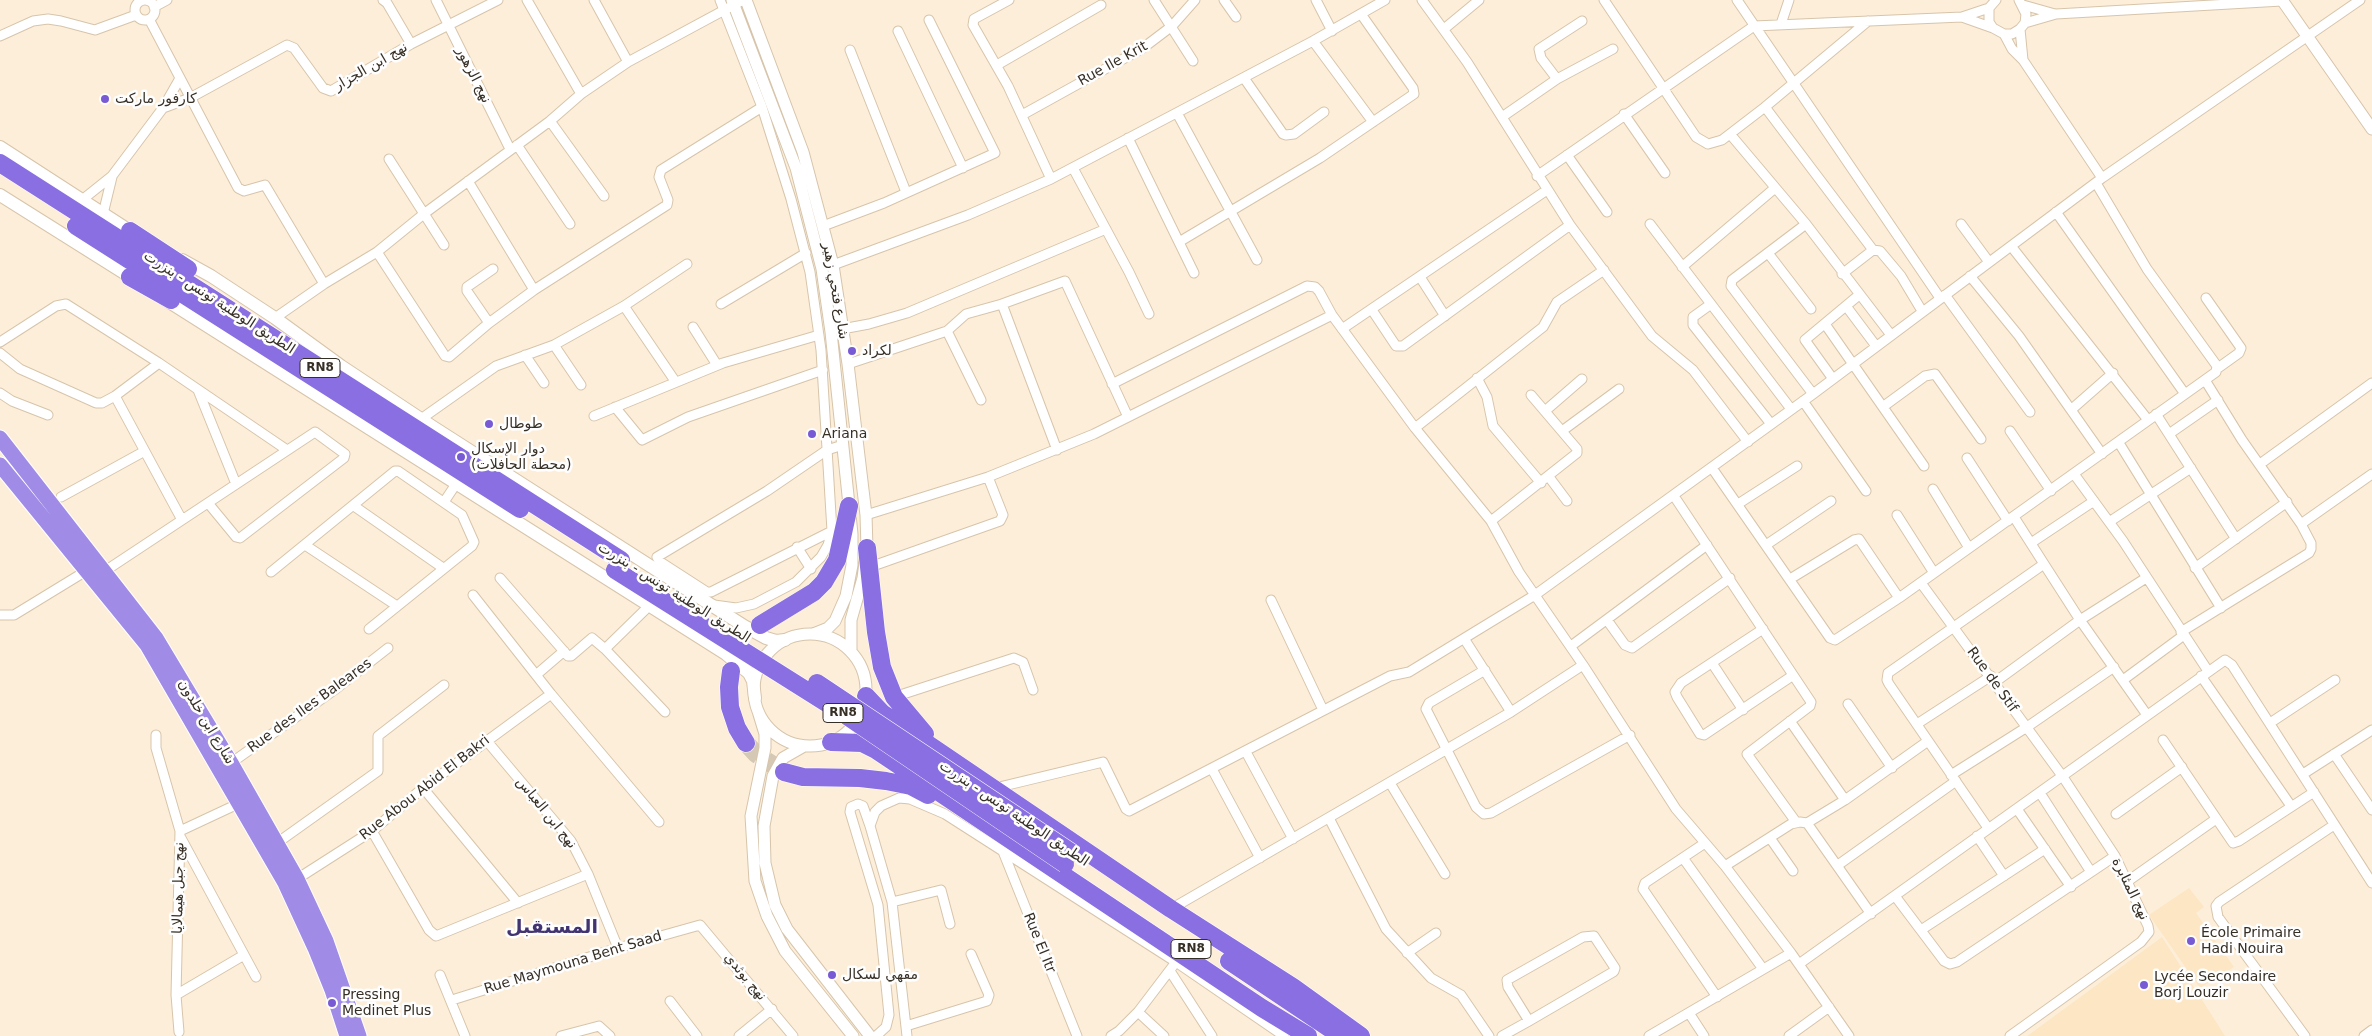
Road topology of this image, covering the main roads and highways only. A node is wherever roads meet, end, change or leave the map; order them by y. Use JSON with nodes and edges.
{"nodes":[{"id":1,"x":0,"y":146,"type":"edge"},
{"id":2,"x":0,"y":163,"type":"edge"},
{"id":3,"x":8,"y":183,"type":"edge"},
{"id":4,"x":130,"y":231,"type":"junction"},
{"id":5,"x":130,"y":277,"type":"junction"},
{"id":6,"x":363,"y":395,"type":"junction"},
{"id":7,"x":398,"y":433,"type":"junction"},
{"id":8,"x":0,"y":438,"type":"edge"},
{"id":9,"x":0,"y":465,"type":"edge"},
{"id":10,"x":849,"y":506,"type":"road end"},
{"id":11,"x":867,"y":548,"type":"road end"},
{"id":12,"x":618,"y":565,"type":"junction"},
{"id":13,"x":760,"y":625,"type":"dead end"},
{"id":14,"x":784,"y":640,"type":"road end"},
{"id":15,"x":731,"y":671,"type":"dead end"},
{"id":16,"x":866,"y":696,"type":"road end"},
{"id":17,"x":755,"y":698,"type":"road end"},
{"id":18,"x":830,"y":742,"type":"road end"},
{"id":19,"x":746,"y":743,"type":"tunnel mouth"},
{"id":20,"x":784,"y":772,"type":"tunnel mouth"},
{"id":21,"x":977,"y":777,"type":"junction"},
{"id":22,"x":245,"y":800,"type":"junction"},
{"id":23,"x":968,"y":812,"type":"junction"},
{"id":24,"x":1069,"y":859,"type":"junction"},
{"id":25,"x":347,"y":1036,"type":"edge"},
{"id":26,"x":359,"y":1036,"type":"edge"},
{"id":27,"x":1308,"y":1036,"type":"edge"},
{"id":28,"x":1315,"y":1036,"type":"edge"},
{"id":29,"x":1341,"y":1036,"type":"edge"},
{"id":30,"x":1361,"y":1036,"type":"edge"}],
"edges":[{"from":1,"to":4,"type":"main road"},
{"from":2,"to":3,"type":"highway","name":"الطريق الوطنية تونس - بنزرت","number":"RN8"},
{"from":3,"to":5,"type":"main road"},
{"from":3,"to":6,"type":"highway","name":"الطريق الوطنية تونس - بنزرت","number":"RN8"},
{"from":3,"to":7,"type":"highway","name":"الطريق الوطنية تونس - بنزرت","number":"RN8"},
{"from":4,"to":6,"type":"highway"},
{"from":4,"to":14,"type":"main road"},
{"from":5,"to":7,"type":"highway"},
{"from":5,"to":17,"type":"main road"},
{"from":6,"to":12,"type":"highway","name":"الطريق الوطنية تونس - بنزرت","number":"RN8"},
{"from":7,"to":12,"type":"highway","name":"الطريق الوطنية تونس - بنزرت","number":"RN8"},
{"from":8,"to":22,"type":"highway","name":"شارع ابن خلدون"},
{"from":9,"to":22,"type":"highway","name":"شارع ابن خلدون"},
{"from":10,"to":13,"type":"highway"},
{"from":11,"to":21,"type":"highway"},
{"from":12,"to":24,"type":"highway","name":"الطريق الوطنية تونس - بنزرت","number":"RN8","bridge":true},
{"from":15,"to":19,"type":"highway"},
{"from":16,"to":21,"type":"highway"},
{"from":18,"to":23,"type":"highway","number":"RN8"},
{"from":20,"to":23,"type":"highway","number":"RN8"},
{"from":21,"to":30,"type":"highway"},
{"from":22,"to":25,"type":"highway","name":"شارع ابن خلدون"},
{"from":22,"to":26,"type":"highway","name":"شارع ابن خلدون"},
{"from":23,"to":27,"type":"highway","number":"RN8"},
{"from":24,"to":28,"type":"highway","name":"الطريق الوطنية تونس - بنزرت","number":"RN8"},
{"from":24,"to":29,"type":"highway","name":"الطريق الوطنية تونس - بنزرت","number":"RN8"}]}
